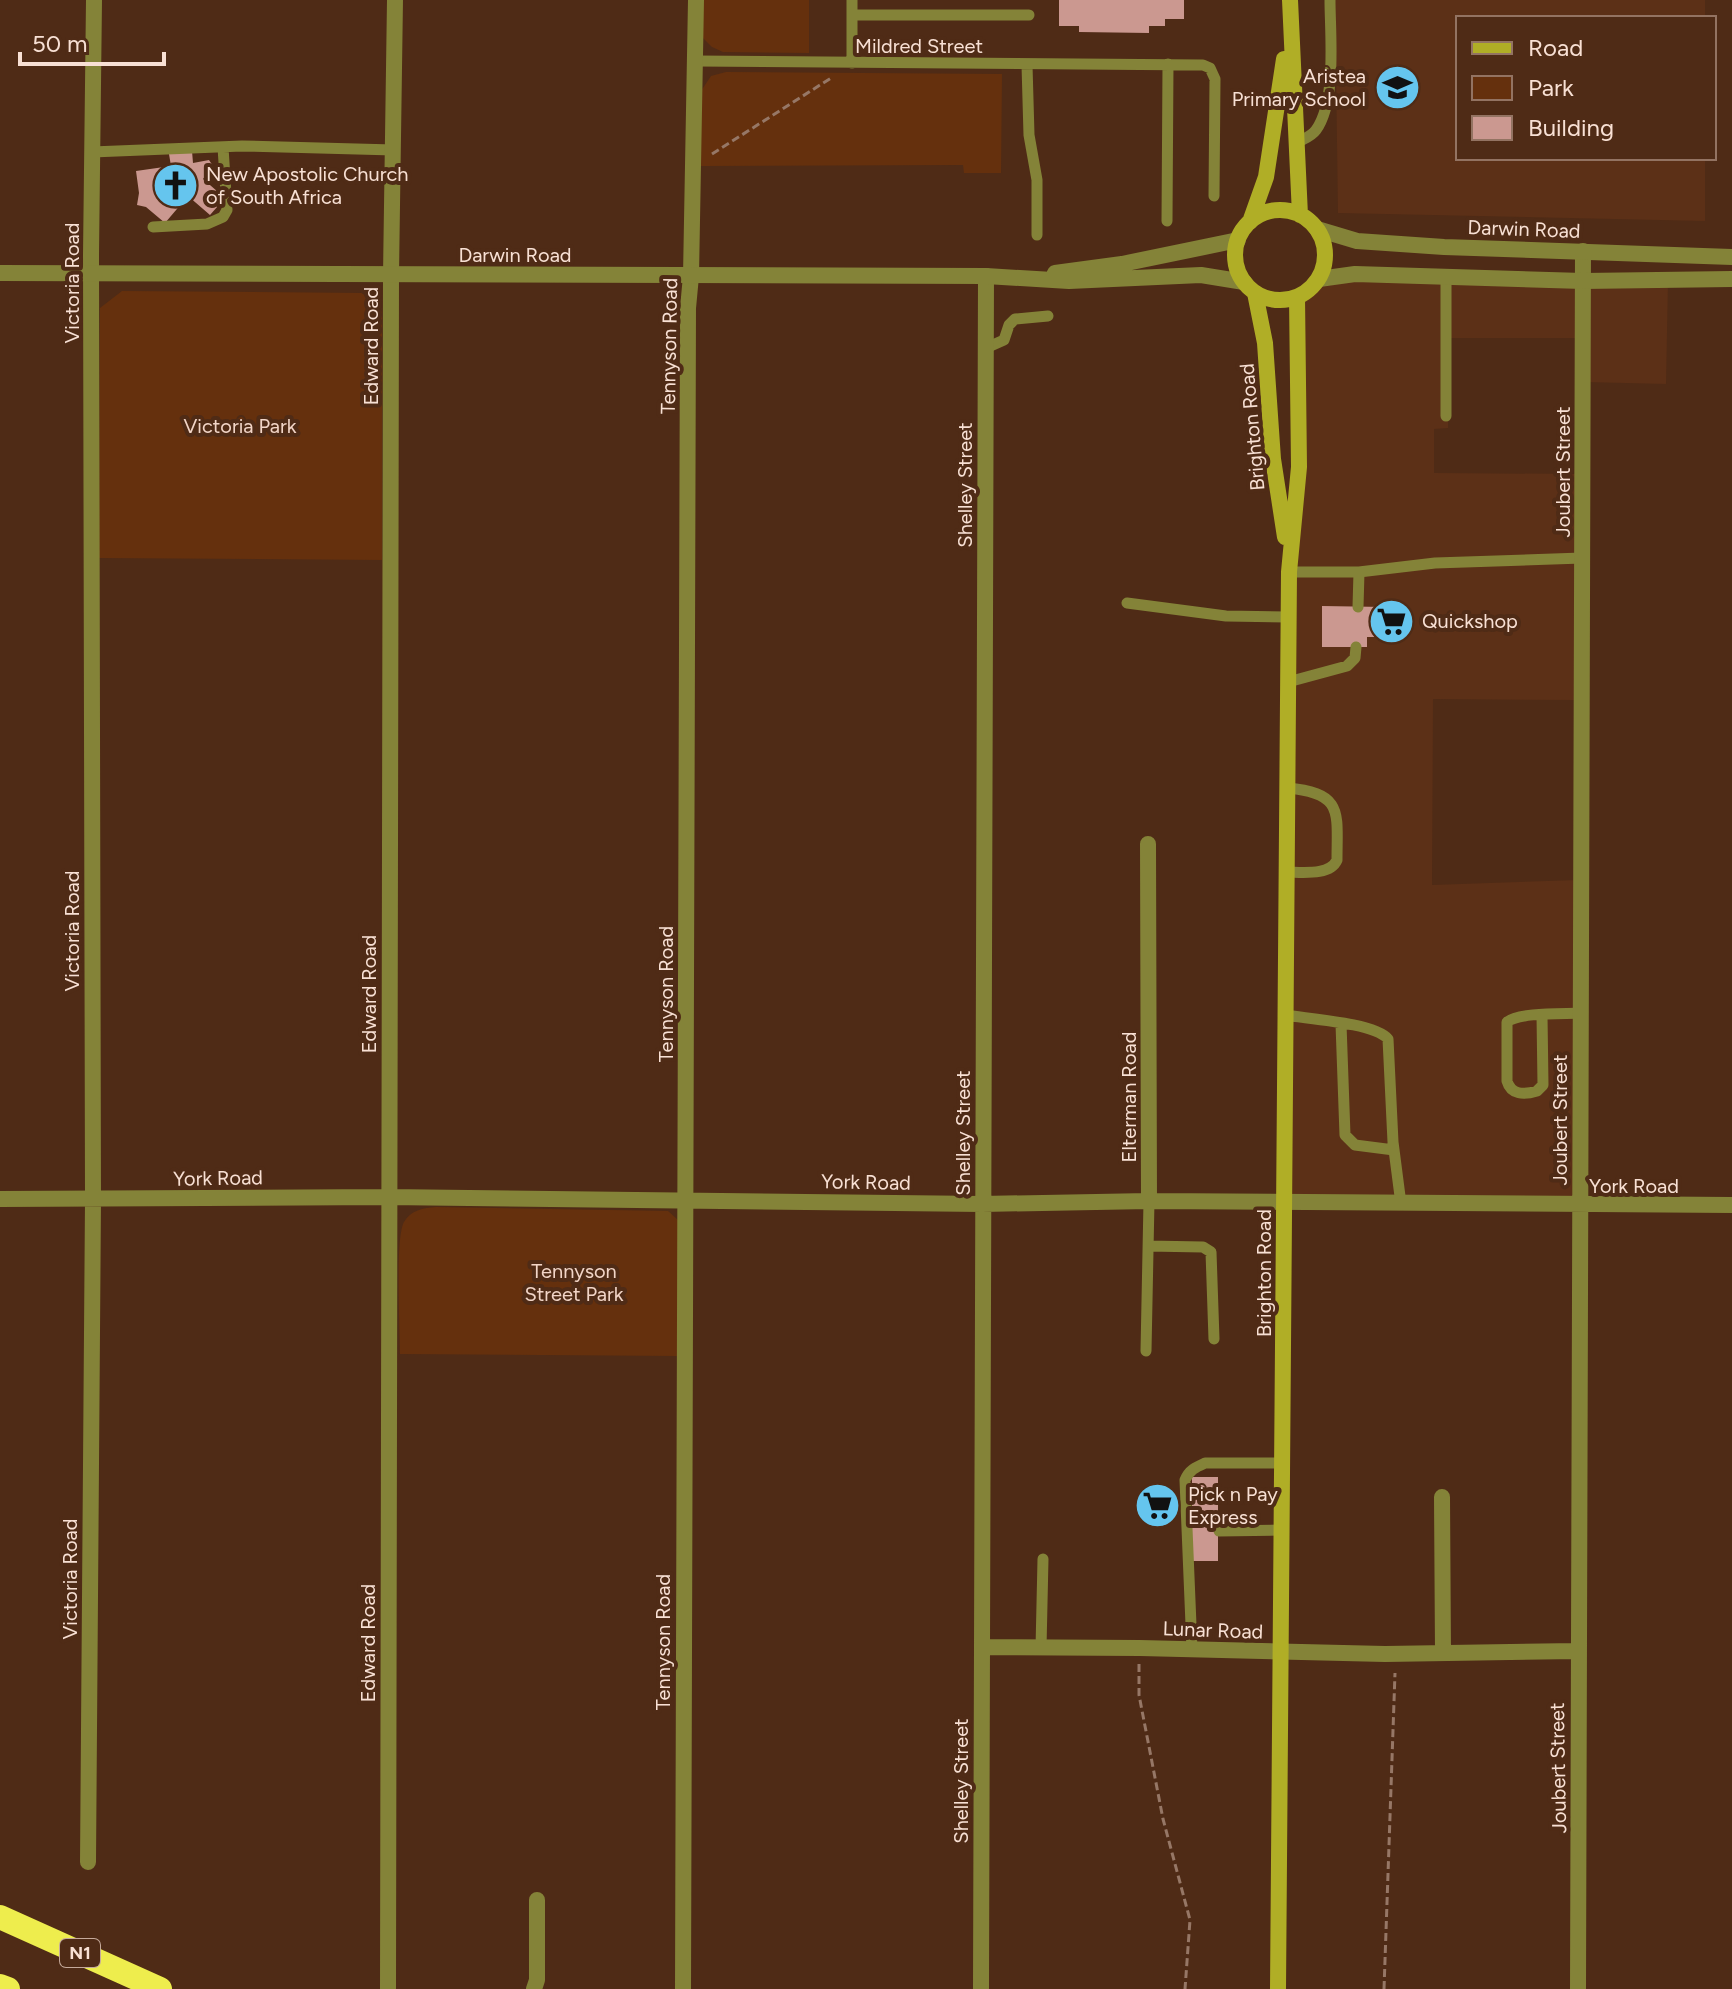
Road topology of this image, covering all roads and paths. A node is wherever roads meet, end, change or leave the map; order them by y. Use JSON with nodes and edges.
{"nodes":[{"id":1,"x":94,"y":0,"type":"edge"},
{"id":2,"x":395,"y":0,"type":"edge"},
{"id":3,"x":696,"y":0,"type":"edge"},
{"id":4,"x":852,"y":0,"type":"edge"},
{"id":5,"x":1290,"y":0,"type":"edge"},
{"id":6,"x":1330,"y":0,"type":"edge"},
{"id":7,"x":852,"y":15,"type":"junction"},
{"id":8,"x":1029,"y":15,"type":"dead end"},
{"id":9,"x":1290,"y":22,"type":"junction"},
{"id":10,"x":696,"y":61,"type":"junction"},
{"id":11,"x":852,"y":63,"type":"junction"},
{"id":12,"x":1168,"y":64,"type":"junction"},
{"id":13,"x":1027,"y":65,"type":"junction"},
{"id":14,"x":1296,"y":143,"type":"junction"},
{"id":15,"x":223,"y":147,"type":"junction"},
{"id":16,"x":394,"y":150,"type":"junction"},
{"id":17,"x":92,"y":152,"type":"junction"},
{"id":18,"x":694,"y":161,"type":"junction"},
{"id":19,"x":1214,"y":196,"type":"dead end"},
{"id":20,"x":1300,"y":215,"type":"junction"},
{"id":21,"x":1167,"y":221,"type":"dead end"},
{"id":22,"x":1250,"y":222,"type":"junction"},
{"id":23,"x":153,"y":227,"type":"dead end"},
{"id":24,"x":1317,"y":229,"type":"junction"},
{"id":25,"x":1037,"y":235,"type":"dead end"},
{"id":26,"x":1238,"y":240,"type":"junction"},
{"id":27,"x":1583,"y":251,"type":"junction"},
{"id":28,"x":1732,"y":257,"type":"edge"},
{"id":29,"x":0,"y":273,"type":"edge"},
{"id":30,"x":91,"y":273,"type":"junction"},
{"id":31,"x":391,"y":275,"type":"junction"},
{"id":32,"x":691,"y":276,"type":"junction"},
{"id":33,"x":986,"y":276,"type":"junction"},
{"id":34,"x":1446,"y":276,"type":"junction"},
{"id":35,"x":1030,"y":277,"type":"junction"},
{"id":36,"x":1319,"y":279,"type":"junction"},
{"id":37,"x":1732,"y":279,"type":"edge"},
{"id":38,"x":1583,"y":281,"type":"junction"},
{"id":39,"x":1249,"y":288,"type":"junction"},
{"id":40,"x":1297,"y":297,"type":"junction"},
{"id":41,"x":1048,"y":316,"type":"dead end"},
{"id":42,"x":986,"y":348,"type":"junction"},
{"id":43,"x":1446,"y":416,"type":"dead end"},
{"id":44,"x":1582,"y":558,"type":"junction"},
{"id":45,"x":1289,"y":565,"type":"junction"},
{"id":46,"x":1359,"y":572,"type":"junction"},
{"id":47,"x":1127,"y":603,"type":"dead end"},
{"id":48,"x":1358,"y":607,"type":"dead end"},
{"id":49,"x":1288,"y":617,"type":"junction"},
{"id":50,"x":1356,"y":647,"type":"dead end"},
{"id":51,"x":1288,"y":682,"type":"junction"},
{"id":52,"x":1287,"y":788,"type":"junction"},
{"id":53,"x":1148,"y":844,"type":"dead end"},
{"id":54,"x":1286,"y":872,"type":"junction"},
{"id":55,"x":1581,"y":1013,"type":"junction"},
{"id":56,"x":1285,"y":1015,"type":"junction"},
{"id":57,"x":1542,"y":1015,"type":"junction"},
{"id":58,"x":1341,"y":1024,"type":"junction"},
{"id":59,"x":1394,"y":1150,"type":"junction"},
{"id":60,"x":388,"y":1197,"type":"junction"},
{"id":61,"x":0,"y":1199,"type":"edge"},
{"id":62,"x":685,"y":1199,"type":"junction"},
{"id":63,"x":93,"y":1200,"type":"junction"},
{"id":64,"x":1149,"y":1201,"type":"junction"},
{"id":65,"x":1284,"y":1203,"type":"junction"},
{"id":66,"x":982,"y":1204,"type":"junction"},
{"id":67,"x":1401,"y":1204,"type":"junction"},
{"id":68,"x":1732,"y":1205,"type":"edge"},
{"id":69,"x":1580,"y":1206,"type":"junction"},
{"id":70,"x":1148,"y":1246,"type":"junction"},
{"id":71,"x":1214,"y":1339,"type":"dead end"},
{"id":72,"x":1146,"y":1351,"type":"dead end"},
{"id":73,"x":1283,"y":1463,"type":"junction"},
{"id":74,"x":1442,"y":1497,"type":"dead end"},
{"id":75,"x":1281,"y":1530,"type":"junction"},
{"id":76,"x":1219,"y":1531,"type":"dead end"},
{"id":77,"x":1043,"y":1559,"type":"dead end"},
{"id":78,"x":982,"y":1647,"type":"junction"},
{"id":79,"x":1041,"y":1648,"type":"junction"},
{"id":80,"x":1140,"y":1648,"type":"junction"},
{"id":81,"x":1192,"y":1649,"type":"junction"},
{"id":82,"x":1577,"y":1651,"type":"junction"},
{"id":83,"x":1279,"y":1653,"type":"junction"},
{"id":84,"x":1443,"y":1653,"type":"junction"},
{"id":85,"x":1396,"y":1654,"type":"junction"},
{"id":86,"x":88,"y":1862,"type":"dead end"},
{"id":87,"x":537,"y":1900,"type":"dead end"},
{"id":88,"x":0,"y":1917,"type":"edge"},
{"id":89,"x":0,"y":1986,"type":"edge"},
{"id":90,"x":8,"y":1989,"type":"edge"},
{"id":91,"x":160,"y":1989,"type":"edge"},
{"id":92,"x":388,"y":1989,"type":"edge"},
{"id":93,"x":534,"y":1989,"type":"edge"},
{"id":94,"x":683,"y":1989,"type":"edge"},
{"id":95,"x":981,"y":1989,"type":"edge"},
{"id":96,"x":1185,"y":1989,"type":"edge"},
{"id":97,"x":1278,"y":1989,"type":"edge"},
{"id":98,"x":1384,"y":1989,"type":"edge"},
{"id":99,"x":1578,"y":1989,"type":"edge"}],
"edges":[{"from":1,"to":17,"type":"street","name":"Victoria Road"},
{"from":2,"to":16,"type":"street","name":"Edward Road"},
{"from":3,"to":10,"type":"street","name":"Tennyson Road"},
{"from":4,"to":7,"type":"lane"},
{"from":5,"to":9,"type":"main road"},
{"from":6,"to":14,"type":"lane"},
{"from":7,"to":8,"type":"lane"},
{"from":7,"to":11,"type":"lane"},
{"from":9,"to":14,"type":"main road"},
{"from":9,"to":22,"type":"main road"},
{"from":10,"to":11,"type":"lane","name":"Mildred Street"},
{"from":10,"to":18,"type":"street","name":"Tennyson Road"},
{"from":11,"to":13,"type":"lane","name":"Mildred Street"},
{"from":11,"to":18,"type":"path"},
{"from":12,"to":13,"type":"lane","name":"Mildred Street"},
{"from":12,"to":19,"type":"lane","name":"Mildred Street"},
{"from":12,"to":21,"type":"lane"},
{"from":13,"to":25,"type":"lane"},
{"from":14,"to":20,"type":"main road"},
{"from":15,"to":16,"type":"lane"},
{"from":15,"to":17,"type":"lane"},
{"from":15,"to":23,"type":"lane"},
{"from":16,"to":31,"type":"street","name":"Edward Road"},
{"from":17,"to":30,"type":"street","name":"Victoria Road"},
{"from":18,"to":32,"type":"street","name":"Tennyson Road"},
{"from":20,"to":22,"type":"main road"},
{"from":20,"to":24,"type":"main road"},
{"from":22,"to":26,"type":"main road"},
{"from":24,"to":27,"type":"street","name":"Darwin Road"},
{"from":24,"to":36,"type":"main road"},
{"from":26,"to":35,"type":"street","name":"Darwin Road"},
{"from":26,"to":39,"type":"main road"},
{"from":27,"to":28,"type":"street","name":"Darwin Road"},
{"from":27,"to":38,"type":"street","name":"Joubert Street"},
{"from":29,"to":30,"type":"street","name":"Darwin Road"},
{"from":30,"to":31,"type":"street","name":"Darwin Road"},
{"from":30,"to":63,"type":"street","name":"Victoria Road"},
{"from":31,"to":32,"type":"street","name":"Darwin Road"},
{"from":31,"to":60,"type":"street","name":"Edward Road"},
{"from":32,"to":33,"type":"street","name":"Darwin Road"},
{"from":32,"to":62,"type":"street","name":"Tennyson Road"},
{"from":33,"to":35,"type":"street","name":"Darwin Road"},
{"from":33,"to":42,"type":"street","name":"Shelley Street"},
{"from":34,"to":36,"type":"street"},
{"from":34,"to":38,"type":"street"},
{"from":34,"to":43,"type":"lane"},
{"from":35,"to":39,"type":"street","name":"Darwin Road"},
{"from":36,"to":40,"type":"main road"},
{"from":37,"to":38,"type":"street"},
{"from":38,"to":44,"type":"street","name":"Joubert Street"},
{"from":39,"to":40,"type":"main road"},
{"from":39,"to":45,"type":"main road","name":"Brighton Road"},
{"from":40,"to":45,"type":"main road","name":"Brighton Road"},
{"from":41,"to":42,"type":"lane"},
{"from":42,"to":66,"type":"street","name":"Shelley Street"},
{"from":44,"to":46,"type":"lane"},
{"from":44,"to":55,"type":"street","name":"Joubert Street"},
{"from":45,"to":46,"type":"lane"},
{"from":45,"to":49,"type":"main road","name":"Brighton Road"},
{"from":46,"to":48,"type":"lane"},
{"from":47,"to":49,"type":"lane"},
{"from":49,"to":51,"type":"main road","name":"Brighton Road"},
{"from":50,"to":51,"type":"lane"},
{"from":51,"to":52,"type":"main road","name":"Brighton Road"},
{"from":52,"to":54,"type":"main road","name":"Brighton Road"},
{"from":52,"to":54,"type":"lane"},
{"from":53,"to":64,"type":"street","name":"Elterman Road"},
{"from":54,"to":56,"type":"main road","name":"Brighton Road"},
{"from":55,"to":57,"type":"lane"},
{"from":55,"to":69,"type":"street","name":"Joubert Street"},
{"from":56,"to":58,"type":"lane"},
{"from":56,"to":65,"type":"main road","name":"Brighton Road"},
{"from":57,"to":57,"type":"lane"},
{"from":58,"to":59,"type":"lane"},
{"from":58,"to":59,"type":"lane"},
{"from":59,"to":67,"type":"lane"},
{"from":60,"to":62,"type":"street","name":"York Road"},
{"from":60,"to":63,"type":"street","name":"York Road"},
{"from":60,"to":92,"type":"street","name":"Edward Road"},
{"from":61,"to":63,"type":"street","name":"York Road"},
{"from":62,"to":66,"type":"street","name":"York Road"},
{"from":62,"to":94,"type":"street","name":"Tennyson Road"},
{"from":63,"to":86,"type":"street","name":"Victoria Road"},
{"from":64,"to":65,"type":"street","name":"York Road"},
{"from":64,"to":66,"type":"street","name":"York Road"},
{"from":64,"to":70,"type":"lane","name":"Elterman Road"},
{"from":65,"to":67,"type":"street","name":"York Road"},
{"from":65,"to":73,"type":"main road","name":"Brighton Road"},
{"from":66,"to":78,"type":"street","name":"Shelley Street"},
{"from":67,"to":69,"type":"street","name":"York Road"},
{"from":68,"to":69,"type":"street","name":"York Road"},
{"from":69,"to":82,"type":"street","name":"Joubert Street"},
{"from":70,"to":71,"type":"lane"},
{"from":70,"to":72,"type":"lane","name":"Elterman Road"},
{"from":73,"to":75,"type":"main road","name":"Brighton Road"},
{"from":73,"to":81,"type":"lane"},
{"from":74,"to":84,"type":"street"},
{"from":75,"to":76,"type":"lane"},
{"from":75,"to":83,"type":"main road","name":"Brighton Road"},
{"from":77,"to":79,"type":"lane"},
{"from":78,"to":79,"type":"street","name":"Lunar Road"},
{"from":78,"to":95,"type":"street","name":"Shelley Street"},
{"from":79,"to":80,"type":"street","name":"Lunar Road"},
{"from":80,"to":81,"type":"street","name":"Lunar Road"},
{"from":80,"to":96,"type":"path"},
{"from":81,"to":83,"type":"street","name":"Lunar Road"},
{"from":82,"to":84,"type":"street","name":"Lunar Road"},
{"from":82,"to":99,"type":"street","name":"Joubert Street"},
{"from":83,"to":85,"type":"street","name":"Lunar Road"},
{"from":83,"to":97,"type":"main road","name":"Brighton Road"},
{"from":84,"to":85,"type":"street","name":"Lunar Road"},
{"from":85,"to":98,"type":"path"},
{"from":87,"to":93,"type":"street"},
{"from":88,"to":91,"type":"highway","number":"N1"},
{"from":89,"to":90,"type":"highway"}]}
